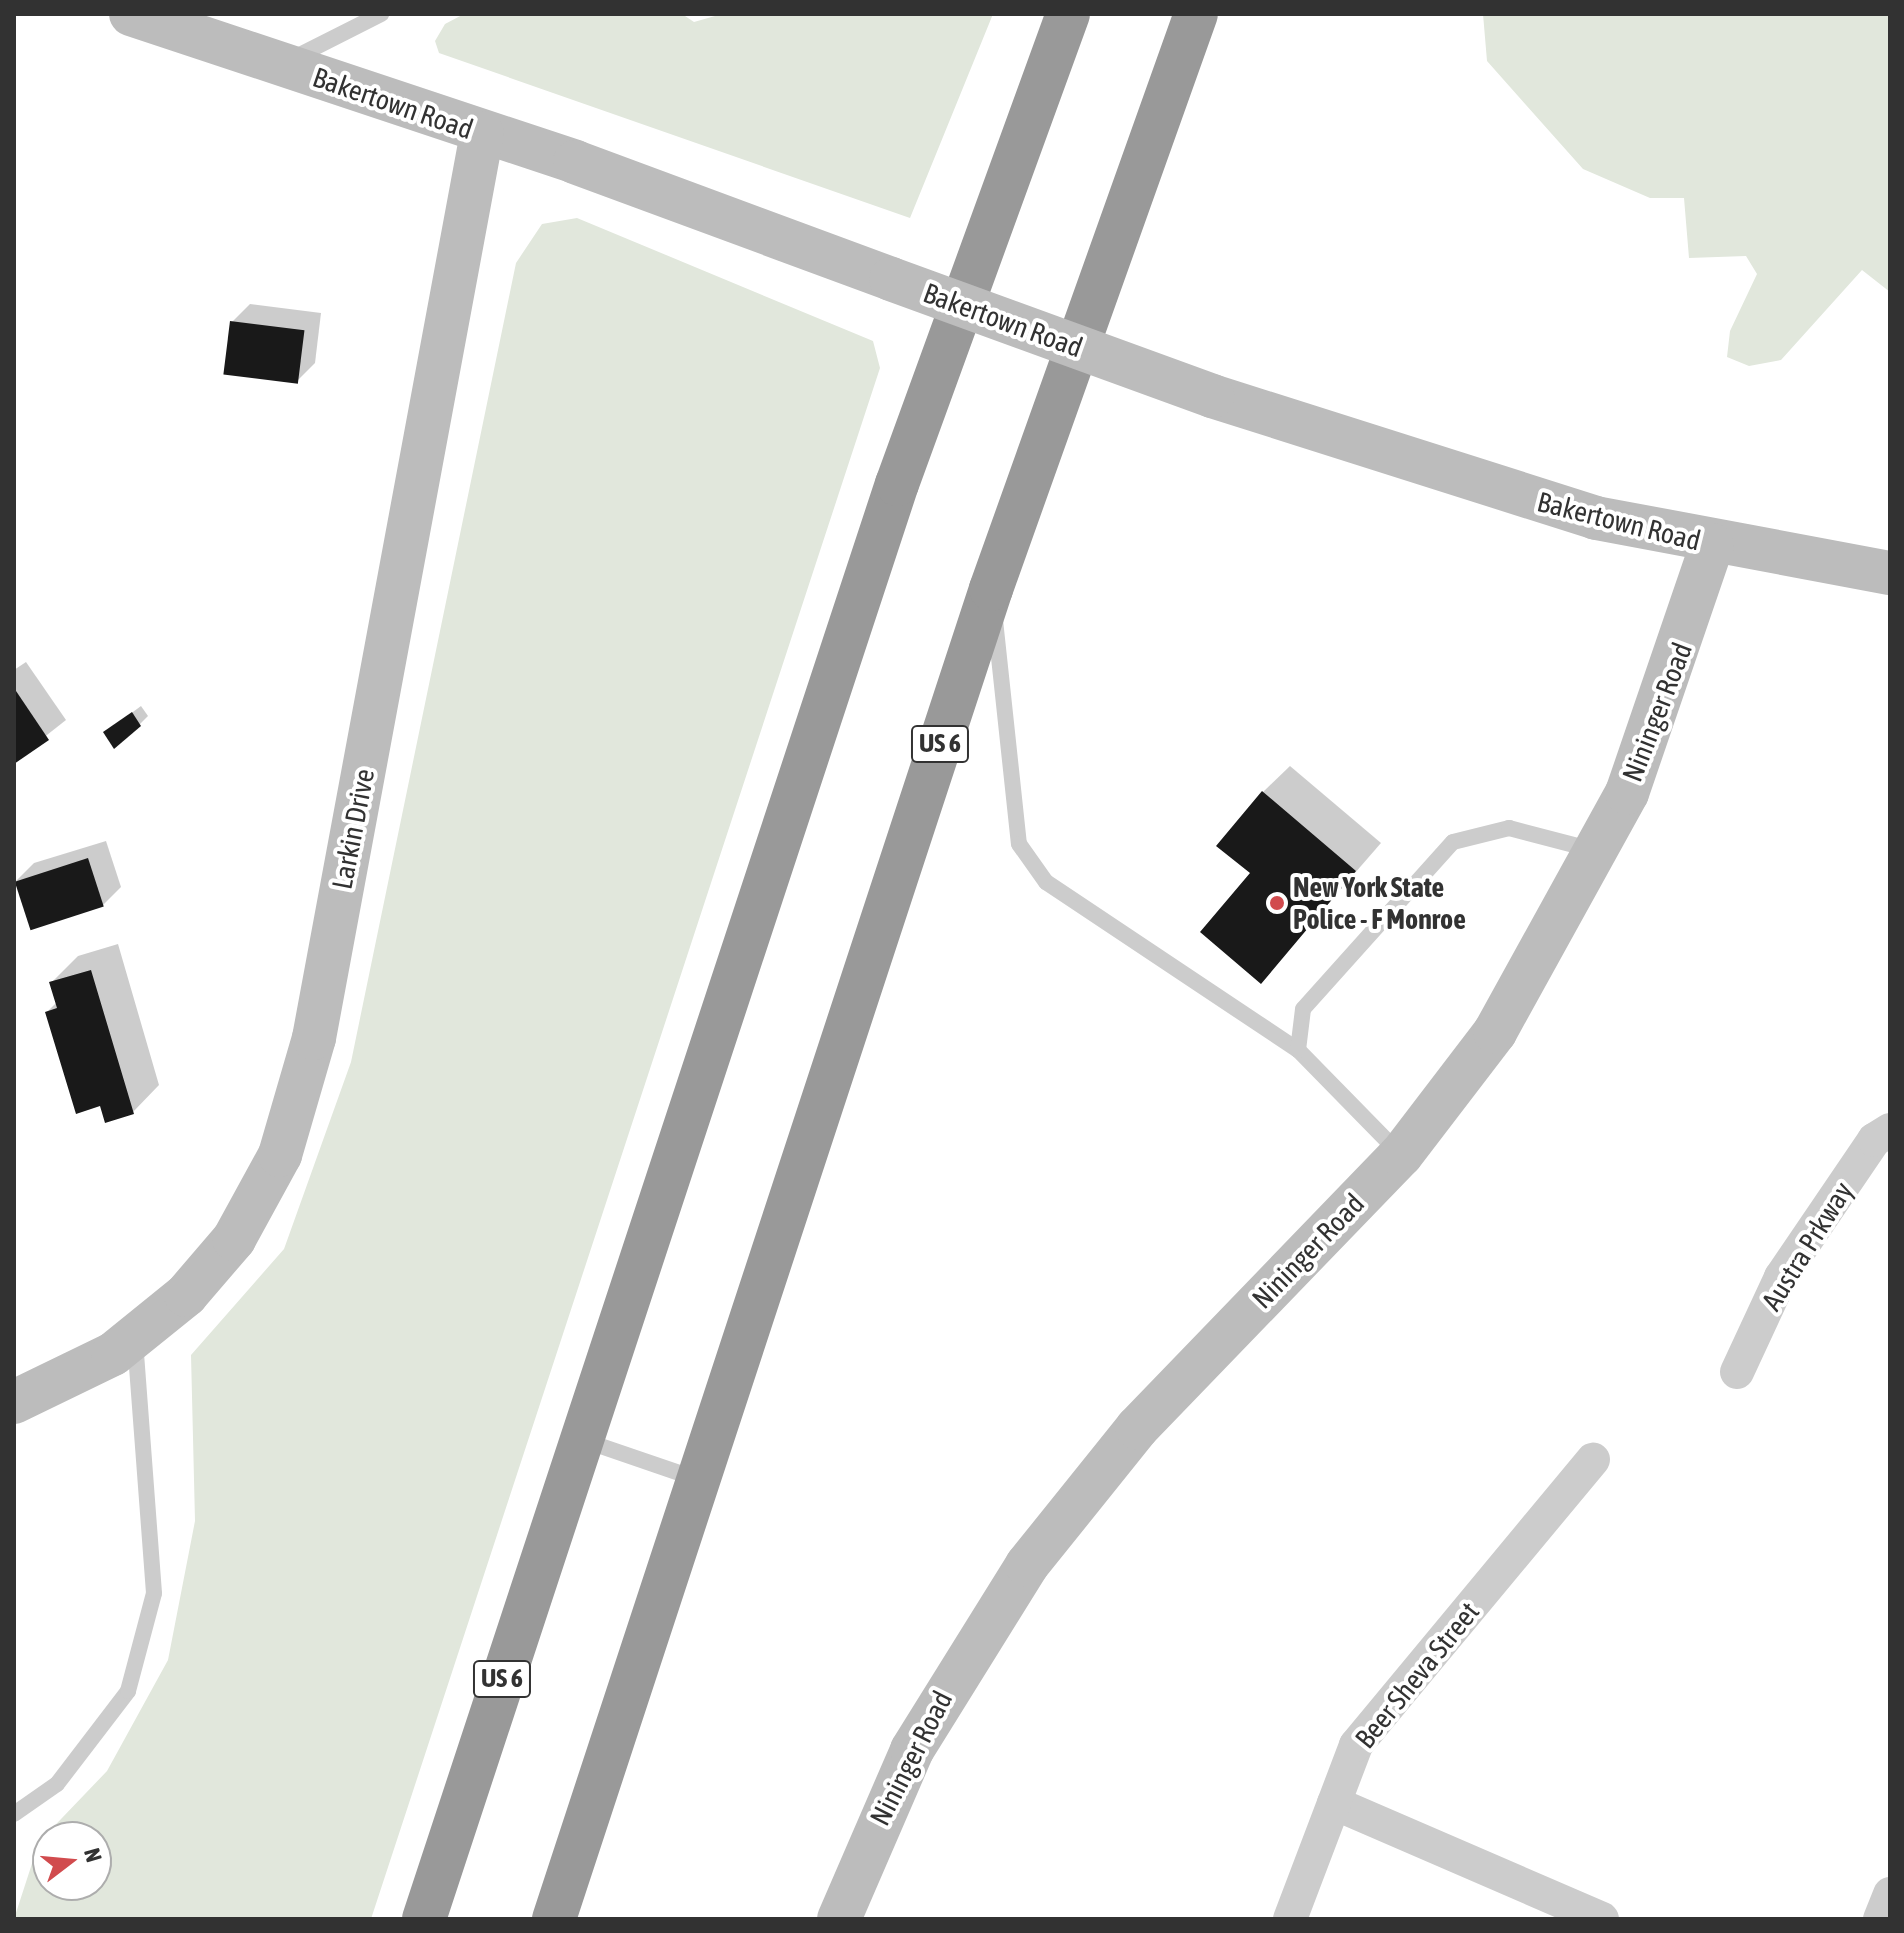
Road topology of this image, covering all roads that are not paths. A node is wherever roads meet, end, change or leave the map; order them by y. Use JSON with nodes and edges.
{"nodes":[{"id":1,"x":131,"y":14,"type":"edge"},
{"id":2,"x":381,"y":14,"type":"edge"},
{"id":3,"x":1068,"y":14,"type":"edge"},
{"id":4,"x":1196,"y":14,"type":"edge"},
{"id":5,"x":280,"y":65,"type":"junction"},
{"id":6,"x":482,"y":133,"type":"junction"},
{"id":7,"x":1712,"y":545,"type":"junction"},
{"id":8,"x":1890,"y":573,"type":"edge"},
{"id":9,"x":991,"y":589,"type":"junction"},
{"id":10,"x":1598,"y":852,"type":"junction"},
{"id":11,"x":1298,"y":1050,"type":"junction"},
{"id":12,"x":1890,"y":1130,"type":"edge"},
{"id":13,"x":1401,"y":1155,"type":"junction"},
{"id":14,"x":134,"y":1337,"type":"junction"},
{"id":15,"x":1737,"y":1372,"type":"dead end"},
{"id":16,"x":14,"y":1402,"type":"edge"},
{"id":17,"x":581,"y":1440,"type":"junction"},
{"id":18,"x":1593,"y":1460,"type":"dead end"},
{"id":19,"x":698,"y":1480,"type":"junction"},
{"id":20,"x":1334,"y":1803,"type":"junction"},
{"id":21,"x":14,"y":1814,"type":"edge"},
{"id":22,"x":1890,"y":1894,"type":"edge"},
{"id":23,"x":424,"y":1919,"type":"edge"},
{"id":24,"x":554,"y":1919,"type":"edge"},
{"id":25,"x":839,"y":1919,"type":"edge"},
{"id":26,"x":1290,"y":1919,"type":"edge"},
{"id":27,"x":1602,"y":1919,"type":"edge"},
{"id":28,"x":1880,"y":1919,"type":"edge"}],
"edges":[{"from":1,"to":5,"type":"street","name":"Bakertown Road"},
{"from":2,"to":5,"type":"lane"},
{"from":3,"to":17,"type":"highway","number":"US 6"},
{"from":4,"to":9,"type":"highway","number":"US 6"},
{"from":5,"to":6,"type":"street","name":"Bakertown Road"},
{"from":6,"to":7,"type":"street","name":"Bakertown Road","bridge":true},
{"from":6,"to":14,"type":"street","name":"Larkin Drive"},
{"from":7,"to":8,"type":"street","name":"Bakertown Road"},
{"from":7,"to":10,"type":"street","name":"Nininger Road"},
{"from":9,"to":11,"type":"lane"},
{"from":9,"to":19,"type":"highway","number":"US 6"},
{"from":10,"to":11,"type":"lane"},
{"from":10,"to":13,"type":"street","name":"Nininger Road"},
{"from":11,"to":13,"type":"lane"},
{"from":12,"to":15,"type":"street","name":"Austra Prkway"},
{"from":13,"to":25,"type":"street","name":"Nininger Road"},
{"from":14,"to":16,"type":"street","name":"Larkin Drive"},
{"from":14,"to":21,"type":"lane"},
{"from":17,"to":19,"type":"lane"},
{"from":17,"to":23,"type":"highway","number":"US 6"},
{"from":18,"to":20,"type":"street","name":"Beer Sheva Street"},
{"from":19,"to":24,"type":"highway","number":"US 6"},
{"from":20,"to":26,"type":"street","name":"Beer Sheva Street"},
{"from":20,"to":27,"type":"street"},
{"from":22,"to":28,"type":"street"}]}
